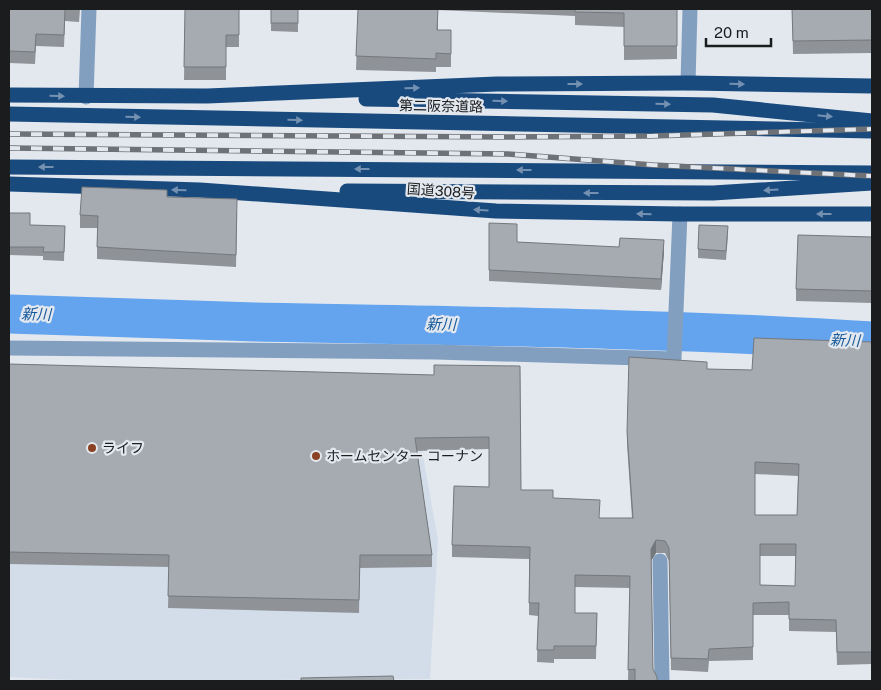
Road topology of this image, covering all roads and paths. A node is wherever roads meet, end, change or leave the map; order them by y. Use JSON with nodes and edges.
{"nodes":[{"id":1,"x":89,"y":9,"type":"edge"},
{"id":2,"x":690,"y":9,"type":"edge"},
{"id":3,"x":688,"y":83,"type":"junction"},
{"id":4,"x":872,"y":86,"type":"edge"},
{"id":5,"x":9,"y":95,"type":"edge"},
{"id":6,"x":207,"y":96,"type":"junction"},
{"id":7,"x":86,"y":97,"type":"junction"},
{"id":8,"x":9,"y":114,"type":"edge"},
{"id":9,"x":872,"y":121,"type":"edge"},
{"id":10,"x":872,"y":131,"type":"edge"},
{"id":11,"x":9,"y":167,"type":"edge"},
{"id":12,"x":872,"y":173,"type":"edge"},
{"id":13,"x":872,"y":183,"type":"edge"},
{"id":14,"x":9,"y":184,"type":"edge"},
{"id":15,"x":200,"y":190,"type":"junction"},
{"id":16,"x":680,"y":214,"type":"junction"},
{"id":17,"x":872,"y":214,"type":"edge"},
{"id":18,"x":9,"y":348,"type":"edge"},
{"id":19,"x":660,"y":562,"type":"dead end"},
{"id":20,"x":662,"y":681,"type":"edge"}],
"edges":[{"from":1,"to":7,"type":"street"},
{"from":2,"to":3,"type":"street"},
{"from":3,"to":4,"type":"highway","one_way":true},
{"from":6,"to":3,"type":"highway","one_way":true},
{"from":5,"to":7,"type":"highway","one_way":true},
{"from":6,"to":7,"type":"highway"},
{"from":6,"to":9,"type":"highway","one_way":true},
{"from":8,"to":10,"type":"highway","name":"第二阪奈道路","one_way":true},
{"from":12,"to":11,"type":"highway","one_way":true},
{"from":13,"to":15,"type":"highway","one_way":true},
{"from":15,"to":14,"type":"highway","name":"国道308号","one_way":true},
{"from":16,"to":15,"type":"highway","name":"国道308号","one_way":true},
{"from":17,"to":16,"type":"highway","name":"国道308号","one_way":true},
{"from":16,"to":18,"type":"street"},
{"from":19,"to":20,"type":"street"}]}
